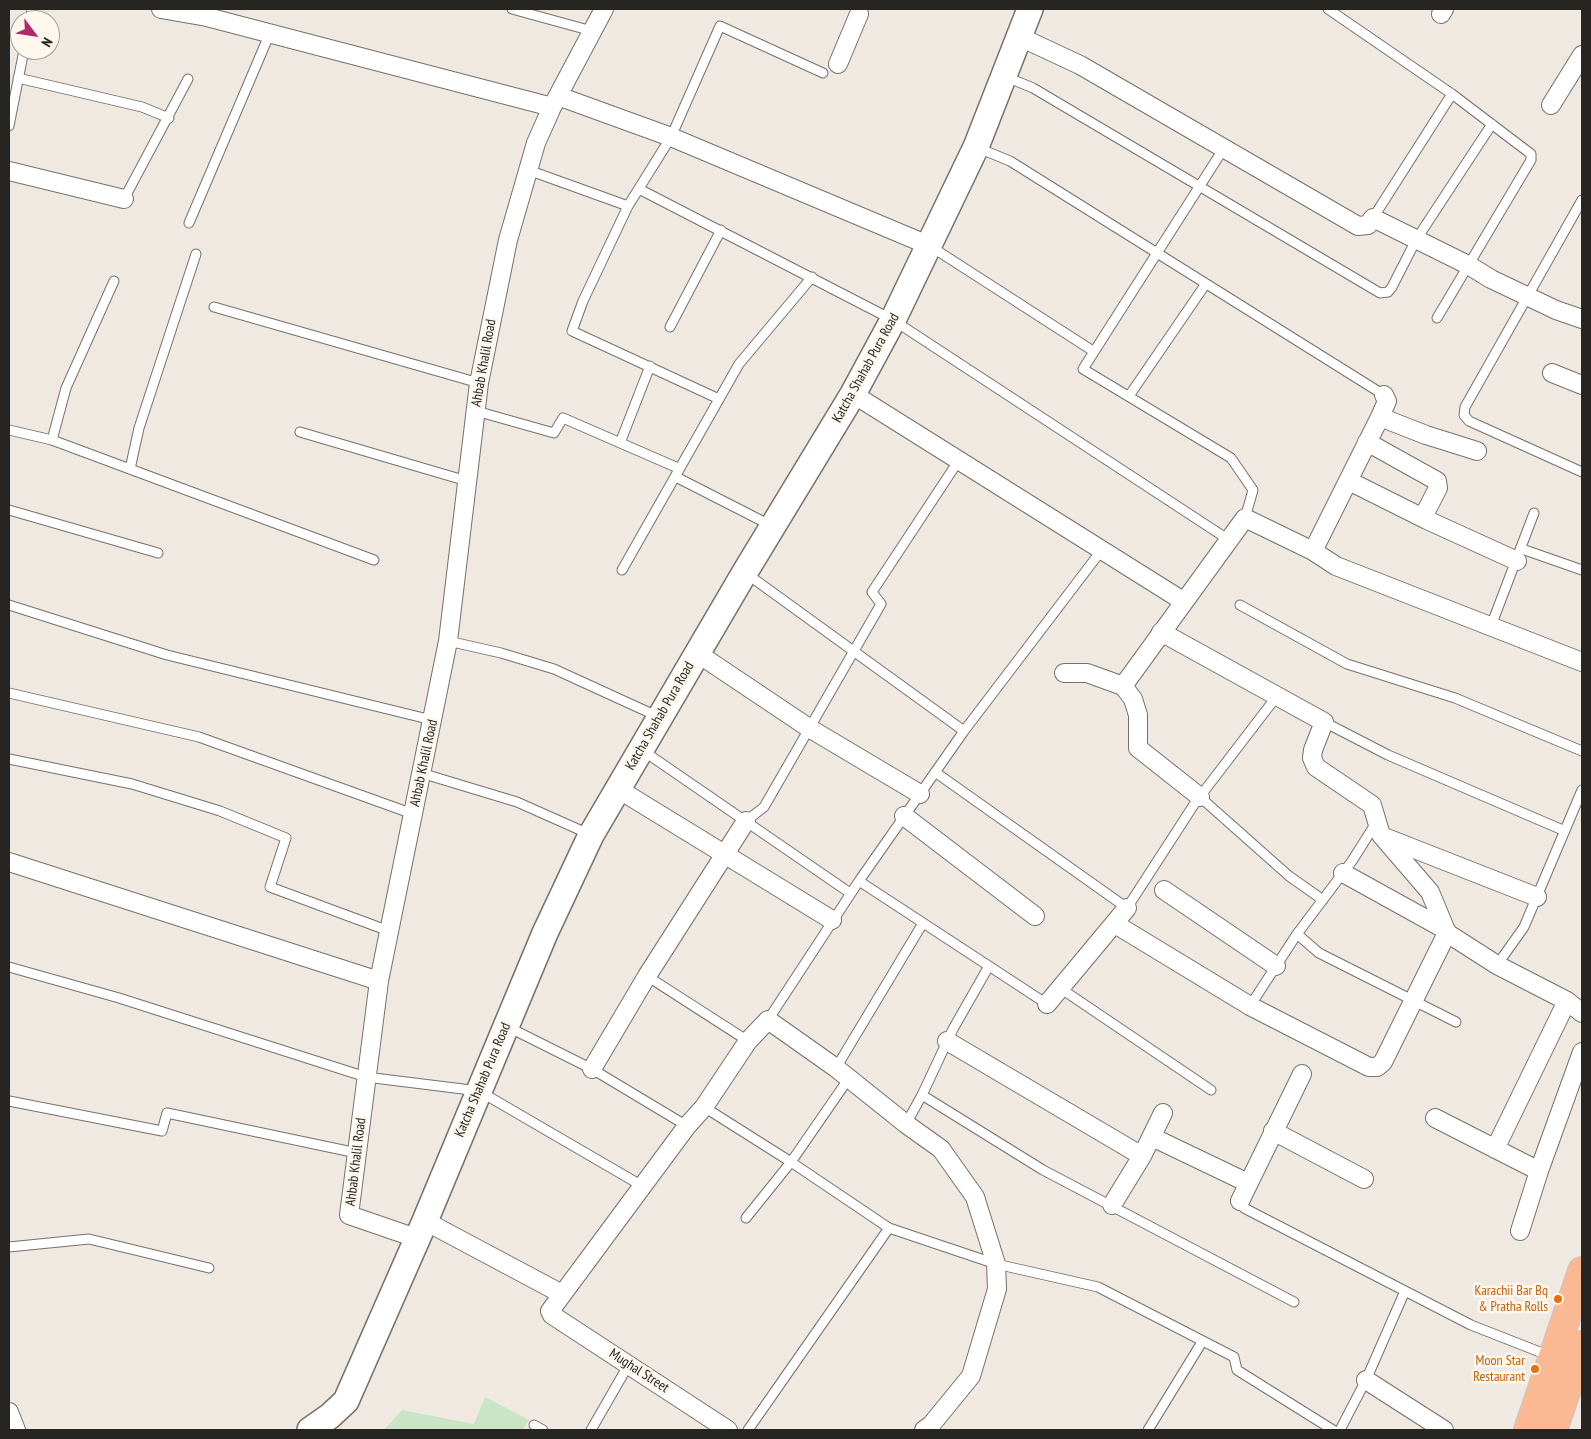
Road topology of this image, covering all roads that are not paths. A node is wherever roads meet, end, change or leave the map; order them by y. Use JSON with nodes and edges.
{"nodes":[{"id":1,"x":160,"y":9,"type":"edge"},
{"id":2,"x":512,"y":9,"type":"edge"},
{"id":3,"x":604,"y":9,"type":"edge"},
{"id":4,"x":1328,"y":9,"type":"edge"},
{"id":5,"x":856,"y":11,"type":"edge"},
{"id":6,"x":208,"y":13,"type":"edge"},
{"id":7,"x":1023,"y":17,"type":"edge"},
{"id":8,"x":592,"y":31,"type":"junction"},
{"id":9,"x":270,"y":33,"type":"junction"},
{"id":10,"x":1582,"y":55,"type":"edge"},
{"id":11,"x":22,"y":60,"type":"edge"},
{"id":12,"x":838,"y":64,"type":"dead end"},
{"id":13,"x":823,"y":73,"type":"dead end"},
{"id":14,"x":1004,"y":76,"type":"junction"},
{"id":15,"x":18,"y":78,"type":"junction"},
{"id":16,"x":188,"y":79,"type":"dead end"},
{"id":17,"x":1452,"y":94,"type":"junction"},
{"id":18,"x":555,"y":101,"type":"junction"},
{"id":19,"x":1551,"y":105,"type":"dead end"},
{"id":20,"x":169,"y":118,"type":"junction"},
{"id":21,"x":1492,"y":124,"type":"junction"},
{"id":22,"x":9,"y":126,"type":"edge"},
{"id":23,"x":670,"y":137,"type":"junction"},
{"id":24,"x":976,"y":146,"type":"junction"},
{"id":25,"x":1224,"y":148,"type":"junction"},
{"id":26,"x":528,"y":170,"type":"junction"},
{"id":27,"x":9,"y":171,"type":"edge"},
{"id":28,"x":1200,"y":187,"type":"junction"},
{"id":29,"x":639,"y":188,"type":"junction"},
{"id":30,"x":124,"y":199,"type":"joint"},
{"id":31,"x":1582,"y":200,"type":"edge"},
{"id":32,"x":628,"y":206,"type":"junction"},
{"id":33,"x":1373,"y":218,"type":"junction"},
{"id":34,"x":189,"y":223,"type":"dead end"},
{"id":35,"x":721,"y":230,"type":"junction"},
{"id":36,"x":1416,"y":240,"type":"junction"},
{"id":37,"x":928,"y":245,"type":"junction"},
{"id":38,"x":196,"y":254,"type":"dead end"},
{"id":39,"x":1156,"y":254,"type":"junction"},
{"id":40,"x":1470,"y":266,"type":"junction"},
{"id":41,"x":812,"y":277,"type":"junction"},
{"id":42,"x":114,"y":281,"type":"dead end"},
{"id":43,"x":1205,"y":285,"type":"junction"},
{"id":44,"x":1527,"y":296,"type":"junction"},
{"id":45,"x":214,"y":307,"type":"dead end"},
{"id":46,"x":1437,"y":318,"type":"dead end"},
{"id":47,"x":1582,"y":319,"type":"edge"},
{"id":48,"x":893,"y":320,"type":"junction"},
{"id":49,"x":670,"y":327,"type":"dead end"},
{"id":50,"x":1093,"y":351,"type":"junction"},
{"id":51,"x":650,"y":366,"type":"junction"},
{"id":52,"x":1552,"y":374,"type":"dead end"},
{"id":53,"x":479,"y":383,"type":"junction"},
{"id":54,"x":1582,"y":385,"type":"edge"},
{"id":55,"x":853,"y":394,"type":"junction"},
{"id":56,"x":1384,"y":395,"type":"joint"},
{"id":57,"x":1129,"y":396,"type":"junction"},
{"id":58,"x":718,"y":399,"type":"junction"},
{"id":59,"x":476,"y":411,"type":"junction"},
{"id":60,"x":1380,"y":417,"type":"junction"},
{"id":61,"x":9,"y":430,"type":"edge"},
{"id":62,"x":300,"y":432,"type":"dead end"},
{"id":63,"x":52,"y":440,"type":"junction"},
{"id":64,"x":1368,"y":442,"type":"junction"},
{"id":65,"x":620,"y":443,"type":"junction"},
{"id":66,"x":1477,"y":452,"type":"dead end"},
{"id":67,"x":959,"y":460,"type":"junction"},
{"id":68,"x":678,"y":468,"type":"junction"},
{"id":69,"x":130,"y":469,"type":"junction"},
{"id":70,"x":1582,"y":472,"type":"edge"},
{"id":71,"x":676,"y":478,"type":"junction"},
{"id":72,"x":467,"y":481,"type":"junction"},
{"id":73,"x":1349,"y":481,"type":"junction"},
{"id":74,"x":9,"y":510,"type":"edge"},
{"id":75,"x":1534,"y":513,"type":"dead end"},
{"id":76,"x":1423,"y":517,"type":"junction"},
{"id":77,"x":1245,"y":518,"type":"junction"},
{"id":78,"x":772,"y":527,"type":"junction"},
{"id":79,"x":1229,"y":540,"type":"junction"},
{"id":80,"x":1101,"y":550,"type":"junction"},
{"id":81,"x":1313,"y":551,"type":"junction"},
{"id":82,"x":158,"y":553,"type":"dead end"},
{"id":83,"x":1519,"y":555,"type":"junction"},
{"id":84,"x":374,"y":560,"type":"dead end"},
{"id":85,"x":622,"y":570,"type":"dead end"},
{"id":86,"x":1582,"y":570,"type":"edge"},
{"id":87,"x":745,"y":572,"type":"junction"},
{"id":88,"x":1183,"y":601,"type":"junction"},
{"id":89,"x":9,"y":605,"type":"edge"},
{"id":90,"x":1240,"y":605,"type":"dead end"},
{"id":91,"x":1490,"y":626,"type":"junction"},
{"id":92,"x":1161,"y":632,"type":"junction"},
{"id":93,"x":448,"y":641,"type":"junction"},
{"id":94,"x":854,"y":651,"type":"junction"},
{"id":95,"x":697,"y":653,"type":"junction"},
{"id":96,"x":1582,"y":662,"type":"edge"},
{"id":97,"x":1064,"y":672,"type":"dead end"},
{"id":98,"x":1123,"y":686,"type":"junction"},
{"id":99,"x":9,"y":693,"type":"edge"},
{"id":100,"x":1277,"y":696,"type":"junction"},
{"id":101,"x":659,"y":717,"type":"junction"},
{"id":102,"x":432,"y":720,"type":"junction"},
{"id":103,"x":1324,"y":722,"type":"junction"},
{"id":104,"x":809,"y":728,"type":"junction"},
{"id":105,"x":964,"y":731,"type":"junction"},
{"id":106,"x":640,"y":749,"type":"junction"},
{"id":107,"x":1582,"y":751,"type":"edge"},
{"id":108,"x":9,"y":759,"type":"edge"},
{"id":109,"x":935,"y":772,"type":"junction"},
{"id":110,"x":421,"y":773,"type":"junction"},
{"id":111,"x":618,"y":789,"type":"junction"},
{"id":112,"x":1582,"y":790,"type":"edge"},
{"id":113,"x":920,"y":794,"type":"junction"},
{"id":114,"x":1200,"y":797,"type":"junction"},
{"id":115,"x":413,"y":814,"type":"junction"},
{"id":116,"x":904,"y":816,"type":"junction"},
{"id":117,"x":746,"y":821,"type":"junction"},
{"id":118,"x":1378,"y":829,"type":"junction"},
{"id":119,"x":1564,"y":831,"type":"junction"},
{"id":120,"x":591,"y":836,"type":"junction"},
{"id":121,"x":724,"y":854,"type":"junction"},
{"id":122,"x":9,"y":862,"type":"edge"},
{"id":123,"x":1343,"y":873,"type":"junction"},
{"id":124,"x":858,"y":881,"type":"junction"},
{"id":125,"x":1164,"y":890,"type":"dead end"},
{"id":126,"x":850,"y":894,"type":"junction"},
{"id":127,"x":1537,"y":897,"type":"junction"},
{"id":128,"x":1323,"y":900,"type":"junction"},
{"id":129,"x":1127,"y":908,"type":"junction"},
{"id":130,"x":1035,"y":916,"type":"dead end"},
{"id":131,"x":832,"y":920,"type":"junction"},
{"id":132,"x":923,"y":923,"type":"junction"},
{"id":133,"x":1115,"y":924,"type":"junction"},
{"id":134,"x":389,"y":931,"type":"junction"},
{"id":135,"x":1447,"y":931,"type":"junction"},
{"id":136,"x":1298,"y":934,"type":"junction"},
{"id":137,"x":1497,"y":965,"type":"junction"},
{"id":138,"x":989,"y":966,"type":"junction"},
{"id":139,"x":1276,"y":966,"type":"junction"},
{"id":140,"x":9,"y":967,"type":"edge"},
{"id":141,"x":647,"y":976,"type":"junction"},
{"id":142,"x":379,"y":981,"type":"junction"},
{"id":143,"x":1060,"y":988,"type":"junction"},
{"id":144,"x":1413,"y":1000,"type":"junction"},
{"id":145,"x":1567,"y":1001,"type":"junction"},
{"id":146,"x":1047,"y":1004,"type":"joint"},
{"id":147,"x":1250,"y":1006,"type":"junction"},
{"id":148,"x":1582,"y":1013,"type":"edge"},
{"id":149,"x":768,"y":1020,"type":"junction"},
{"id":150,"x":1456,"y":1022,"type":"dead end"},
{"id":151,"x":506,"y":1026,"type":"junction"},
{"id":152,"x":748,"y":1041,"type":"junction"},
{"id":153,"x":947,"y":1041,"type":"junction"},
{"id":154,"x":1582,"y":1052,"type":"edge"},
{"id":155,"x":592,"y":1069,"type":"junction"},
{"id":156,"x":842,"y":1073,"type":"junction"},
{"id":157,"x":1302,"y":1074,"type":"dead end"},
{"id":158,"x":366,"y":1077,"type":"junction"},
{"id":159,"x":1211,"y":1090,"type":"dead end"},
{"id":160,"x":479,"y":1091,"type":"junction"},
{"id":161,"x":922,"y":1095,"type":"junction"},
{"id":162,"x":9,"y":1101,"type":"edge"},
{"id":163,"x":704,"y":1107,"type":"junction"},
{"id":164,"x":1164,"y":1113,"type":"dead end"},
{"id":165,"x":1435,"y":1118,"type":"dead end"},
{"id":166,"x":906,"y":1124,"type":"junction"},
{"id":167,"x":687,"y":1126,"type":"junction"},
{"id":168,"x":1273,"y":1131,"type":"junction"},
{"id":169,"x":1152,"y":1136,"type":"junction"},
{"id":170,"x":1495,"y":1149,"type":"junction"},
{"id":171,"x":357,"y":1153,"type":"junction"},
{"id":172,"x":1142,"y":1156,"type":"junction"},
{"id":173,"x":791,"y":1162,"type":"junction"},
{"id":174,"x":1539,"y":1171,"type":"junction"},
{"id":175,"x":1364,"y":1180,"type":"dead end"},
{"id":176,"x":1248,"y":1182,"type":"junction"},
{"id":177,"x":644,"y":1187,"type":"junction"},
{"id":178,"x":1240,"y":1200,"type":"joint"},
{"id":179,"x":1112,"y":1205,"type":"junction"},
{"id":180,"x":746,"y":1218,"type":"dead end"},
{"id":181,"x":889,"y":1228,"type":"junction"},
{"id":182,"x":420,"y":1230,"type":"junction"},
{"id":183,"x":1520,"y":1231,"type":"dead end"},
{"id":184,"x":9,"y":1247,"type":"edge"},
{"id":185,"x":996,"y":1264,"type":"junction"},
{"id":186,"x":209,"y":1268,"type":"dead end"},
{"id":187,"x":1582,"y":1271,"type":"edge"},
{"id":188,"x":1405,"y":1291,"type":"junction"},
{"id":189,"x":562,"y":1294,"type":"junction"},
{"id":190,"x":1294,"y":1302,"type":"dead end"},
{"id":191,"x":1202,"y":1342,"type":"junction"},
{"id":192,"x":1582,"y":1345,"type":"edge"},
{"id":193,"x":1552,"y":1358,"type":"junction"},
{"id":194,"x":629,"y":1364,"type":"junction"},
{"id":195,"x":1366,"y":1380,"type":"junction"},
{"id":196,"x":9,"y":1412,"type":"edge"},
{"id":197,"x":534,"y":1425,"type":"dead end"},
{"id":198,"x":16,"y":1430,"type":"edge"},
{"id":199,"x":310,"y":1430,"type":"edge"},
{"id":200,"x":544,"y":1430,"type":"edge"},
{"id":201,"x":591,"y":1430,"type":"edge"},
{"id":202,"x":728,"y":1430,"type":"edge"},
{"id":203,"x":748,"y":1430,"type":"edge"},
{"id":204,"x":924,"y":1430,"type":"edge"},
{"id":205,"x":1148,"y":1430,"type":"edge"},
{"id":206,"x":1333,"y":1430,"type":"edge"},
{"id":207,"x":1340,"y":1430,"type":"edge"},
{"id":208,"x":1444,"y":1430,"type":"edge"},
{"id":209,"x":1528,"y":1430,"type":"edge"},
{"id":210,"x":1552,"y":1430,"type":"edge"}],
"edges":[{"from":1,"to":6,"type":"street"},
{"from":2,"to":8,"type":"lane"},
{"from":3,"to":8,"type":"street","name":"Ahbab Khalil Road"},
{"from":4,"to":17,"type":"lane"},
{"from":5,"to":12,"type":"street"},
{"from":6,"to":9,"type":"street"},
{"from":7,"to":14,"type":"street","name":"Katcha Shahab Pura Road"},
{"from":7,"to":25,"type":"street"},
{"from":8,"to":18,"type":"street","name":"Ahbab Khalil Road"},
{"from":9,"to":18,"type":"street"},
{"from":9,"to":34,"type":"lane"},
{"from":10,"to":19,"type":"street"},
{"from":11,"to":15,"type":"lane"},
{"from":13,"to":23,"type":"lane"},
{"from":14,"to":24,"type":"street","name":"Katcha Shahab Pura Road"},
{"from":14,"to":28,"type":"lane"},
{"from":15,"to":20,"type":"lane"},
{"from":15,"to":22,"type":"lane"},
{"from":16,"to":20,"type":"lane"},
{"from":17,"to":21,"type":"lane"},
{"from":17,"to":33,"type":"lane"},
{"from":18,"to":23,"type":"street"},
{"from":18,"to":26,"type":"street","name":"Ahbab Khalil Road"},
{"from":20,"to":30,"type":"lane"},
{"from":21,"to":36,"type":"lane"},
{"from":21,"to":40,"type":"lane"},
{"from":23,"to":29,"type":"lane"},
{"from":23,"to":37,"type":"street"},
{"from":24,"to":37,"type":"street","name":"Katcha Shahab Pura Road"},
{"from":24,"to":39,"type":"lane"},
{"from":25,"to":28,"type":"lane"},
{"from":25,"to":33,"type":"street"},
{"from":26,"to":32,"type":"lane"},
{"from":26,"to":53,"type":"street","name":"Ahbab Khalil Road"},
{"from":27,"to":30,"type":"street"},
{"from":28,"to":36,"type":"lane"},
{"from":28,"to":39,"type":"lane"},
{"from":29,"to":32,"type":"lane"},
{"from":29,"to":35,"type":"lane"},
{"from":31,"to":44,"type":"lane"},
{"from":32,"to":51,"type":"lane"},
{"from":33,"to":36,"type":"street"},
{"from":35,"to":41,"type":"lane"},
{"from":35,"to":49,"type":"lane"},
{"from":36,"to":40,"type":"street"},
{"from":37,"to":48,"type":"street","name":"Katcha Shahab Pura Road"},
{"from":37,"to":50,"type":"lane"},
{"from":38,"to":69,"type":"lane"},
{"from":39,"to":43,"type":"lane"},
{"from":39,"to":50,"type":"lane"},
{"from":40,"to":44,"type":"street"},
{"from":40,"to":46,"type":"lane"},
{"from":41,"to":48,"type":"lane"},
{"from":41,"to":58,"type":"lane"},
{"from":42,"to":63,"type":"lane"},
{"from":43,"to":56,"type":"lane"},
{"from":43,"to":57,"type":"lane"},
{"from":44,"to":47,"type":"street"},
{"from":44,"to":70,"type":"lane"},
{"from":45,"to":53,"type":"lane"},
{"from":48,"to":55,"type":"street","name":"Katcha Shahab Pura Road"},
{"from":48,"to":79,"type":"lane"},
{"from":50,"to":57,"type":"lane"},
{"from":51,"to":58,"type":"lane"},
{"from":51,"to":65,"type":"lane"},
{"from":52,"to":54,"type":"street"},
{"from":53,"to":59,"type":"street","name":"Ahbab Khalil Road"},
{"from":55,"to":67,"type":"street"},
{"from":55,"to":78,"type":"street","name":"Katcha Shahab Pura Road"},
{"from":56,"to":60,"type":"street"},
{"from":57,"to":77,"type":"lane"},
{"from":58,"to":68,"type":"lane"},
{"from":59,"to":65,"type":"lane"},
{"from":59,"to":72,"type":"street","name":"Ahbab Khalil Road"},
{"from":60,"to":64,"type":"street"},
{"from":60,"to":66,"type":"street"},
{"from":61,"to":63,"type":"lane"},
{"from":62,"to":72,"type":"lane"},
{"from":63,"to":69,"type":"lane"},
{"from":64,"to":73,"type":"street"},
{"from":64,"to":76,"type":"street"},
{"from":65,"to":68,"type":"lane"},
{"from":67,"to":80,"type":"street"},
{"from":67,"to":94,"type":"lane"},
{"from":68,"to":71,"type":"lane"},
{"from":69,"to":84,"type":"lane"},
{"from":71,"to":78,"type":"lane"},
{"from":71,"to":85,"type":"lane"},
{"from":72,"to":93,"type":"street","name":"Ahbab Khalil Road"},
{"from":73,"to":76,"type":"street"},
{"from":73,"to":81,"type":"street"},
{"from":74,"to":82,"type":"lane"},
{"from":75,"to":83,"type":"lane"},
{"from":76,"to":83,"type":"street"},
{"from":77,"to":79,"type":"street"},
{"from":77,"to":81,"type":"street"},
{"from":78,"to":87,"type":"street","name":"Katcha Shahab Pura Road"},
{"from":79,"to":88,"type":"street"},
{"from":80,"to":88,"type":"street"},
{"from":80,"to":105,"type":"lane"},
{"from":81,"to":91,"type":"street"},
{"from":83,"to":86,"type":"lane"},
{"from":83,"to":91,"type":"lane"},
{"from":87,"to":94,"type":"lane"},
{"from":87,"to":95,"type":"street","name":"Katcha Shahab Pura Road"},
{"from":88,"to":92,"type":"street"},
{"from":89,"to":102,"type":"lane"},
{"from":90,"to":107,"type":"lane"},
{"from":91,"to":96,"type":"street"},
{"from":92,"to":98,"type":"street"},
{"from":92,"to":100,"type":"street"},
{"from":93,"to":101,"type":"lane"},
{"from":93,"to":102,"type":"street","name":"Ahbab Khalil Road"},
{"from":94,"to":104,"type":"lane"},
{"from":94,"to":105,"type":"lane"},
{"from":95,"to":101,"type":"street","name":"Katcha Shahab Pura Road"},
{"from":95,"to":104,"type":"street"},
{"from":97,"to":98,"type":"street"},
{"from":98,"to":114,"type":"street"},
{"from":99,"to":115,"type":"lane"},
{"from":100,"to":103,"type":"street"},
{"from":100,"to":114,"type":"lane"},
{"from":101,"to":106,"type":"street","name":"Katcha Shahab Pura Road"},
{"from":102,"to":110,"type":"street","name":"Ahbab Khalil Road"},
{"from":103,"to":118,"type":"street"},
{"from":103,"to":119,"type":"lane"},
{"from":104,"to":113,"type":"street"},
{"from":104,"to":117,"type":"lane"},
{"from":105,"to":109,"type":"lane"},
{"from":106,"to":111,"type":"street","name":"Katcha Shahab Pura Road"},
{"from":106,"to":117,"type":"lane"},
{"from":108,"to":134,"type":"lane"},
{"from":109,"to":113,"type":"lane"},
{"from":109,"to":129,"type":"lane"},
{"from":110,"to":115,"type":"street","name":"Ahbab Khalil Road"},
{"from":110,"to":120,"type":"lane"},
{"from":111,"to":120,"type":"street","name":"Katcha Shahab Pura Road"},
{"from":111,"to":121,"type":"street"},
{"from":112,"to":119,"type":"lane"},
{"from":113,"to":116,"type":"lane"},
{"from":114,"to":128,"type":"lane"},
{"from":114,"to":129,"type":"lane"},
{"from":115,"to":134,"type":"street","name":"Ahbab Khalil Road"},
{"from":116,"to":124,"type":"lane"},
{"from":116,"to":130,"type":"street"},
{"from":117,"to":121,"type":"street"},
{"from":117,"to":126,"type":"lane"},
{"from":118,"to":123,"type":"lane"},
{"from":118,"to":127,"type":"street"},
{"from":118,"to":135,"type":"street"},
{"from":119,"to":127,"type":"lane"},
{"from":120,"to":151,"type":"street","name":"Katcha Shahab Pura Road"},
{"from":121,"to":131,"type":"street"},
{"from":121,"to":141,"type":"street"},
{"from":122,"to":142,"type":"street"},
{"from":123,"to":128,"type":"lane"},
{"from":123,"to":135,"type":"street"},
{"from":124,"to":126,"type":"lane"},
{"from":124,"to":132,"type":"lane"},
{"from":125,"to":139,"type":"street"},
{"from":126,"to":131,"type":"lane"},
{"from":127,"to":137,"type":"lane"},
{"from":128,"to":136,"type":"lane"},
{"from":129,"to":133,"type":"street"},
{"from":131,"to":149,"type":"lane"},
{"from":132,"to":138,"type":"lane"},
{"from":132,"to":156,"type":"lane"},
{"from":133,"to":143,"type":"street"},
{"from":133,"to":147,"type":"street"},
{"from":134,"to":142,"type":"street","name":"Ahbab Khalil Road"},
{"from":135,"to":137,"type":"street"},
{"from":135,"to":144,"type":"street"},
{"from":136,"to":139,"type":"lane"},
{"from":136,"to":144,"type":"lane"},
{"from":137,"to":145,"type":"street"},
{"from":138,"to":146,"type":"lane"},
{"from":138,"to":153,"type":"lane"},
{"from":139,"to":147,"type":"lane"},
{"from":140,"to":158,"type":"lane"},
{"from":141,"to":152,"type":"lane"},
{"from":141,"to":155,"type":"street"},
{"from":142,"to":158,"type":"street","name":"Ahbab Khalil Road"},
{"from":143,"to":146,"type":"street"},
{"from":143,"to":159,"type":"lane"},
{"from":144,"to":147,"type":"street"},
{"from":144,"to":150,"type":"lane"},
{"from":145,"to":148,"type":"street"},
{"from":145,"to":170,"type":"street"},
{"from":149,"to":152,"type":"street"},
{"from":149,"to":156,"type":"street"},
{"from":151,"to":155,"type":"lane"},
{"from":151,"to":160,"type":"street","name":"Katcha Shahab Pura Road"},
{"from":152,"to":163,"type":"street"},
{"from":153,"to":161,"type":"lane"},
{"from":153,"to":172,"type":"street"},
{"from":154,"to":174,"type":"street"},
{"from":155,"to":167,"type":"lane"},
{"from":156,"to":166,"type":"street"},
{"from":156,"to":173,"type":"lane"},
{"from":157,"to":168,"type":"street"},
{"from":158,"to":160,"type":"lane"},
{"from":158,"to":171,"type":"street","name":"Ahbab Khalil Road"},
{"from":160,"to":177,"type":"lane"},
{"from":160,"to":182,"type":"street","name":"Katcha Shahab Pura Road"},
{"from":161,"to":166,"type":"lane"},
{"from":161,"to":179,"type":"lane"},
{"from":162,"to":171,"type":"lane"},
{"from":163,"to":167,"type":"street"},
{"from":163,"to":173,"type":"lane"},
{"from":164,"to":169,"type":"street"},
{"from":165,"to":170,"type":"street"},
{"from":166,"to":185,"type":"street"},
{"from":167,"to":177,"type":"street"},
{"from":168,"to":175,"type":"street"},
{"from":168,"to":176,"type":"street"},
{"from":169,"to":172,"type":"street"},
{"from":169,"to":176,"type":"street"},
{"from":170,"to":174,"type":"street"},
{"from":171,"to":182,"type":"street","name":"Ahbab Khalil Road"},
{"from":172,"to":179,"type":"street"},
{"from":173,"to":180,"type":"lane"},
{"from":173,"to":181,"type":"lane"},
{"from":174,"to":183,"type":"street"},
{"from":176,"to":178,"type":"street"},
{"from":177,"to":189,"type":"street"},
{"from":178,"to":188,"type":"lane"},
{"from":179,"to":190,"type":"lane"},
{"from":181,"to":185,"type":"lane"},
{"from":181,"to":203,"type":"lane"},
{"from":182,"to":189,"type":"street"},
{"from":182,"to":199,"type":"street","name":"Katcha Shahab Pura Road"},
{"from":184,"to":186,"type":"lane"},
{"from":185,"to":191,"type":"lane"},
{"from":185,"to":204,"type":"street"},
{"from":187,"to":193,"type":"main road"},
{"from":188,"to":193,"type":"lane"},
{"from":188,"to":195,"type":"lane"},
{"from":189,"to":194,"type":"street","name":"Mughal Street"},
{"from":191,"to":205,"type":"lane"},
{"from":191,"to":206,"type":"lane"},
{"from":192,"to":210,"type":"main road"},
{"from":193,"to":209,"type":"main road"},
{"from":194,"to":201,"type":"lane"},
{"from":194,"to":202,"type":"street","name":"Mughal Street"},
{"from":195,"to":207,"type":"lane"},
{"from":195,"to":208,"type":"street"},
{"from":196,"to":198,"type":"street"},
{"from":197,"to":200,"type":"lane"}]}
